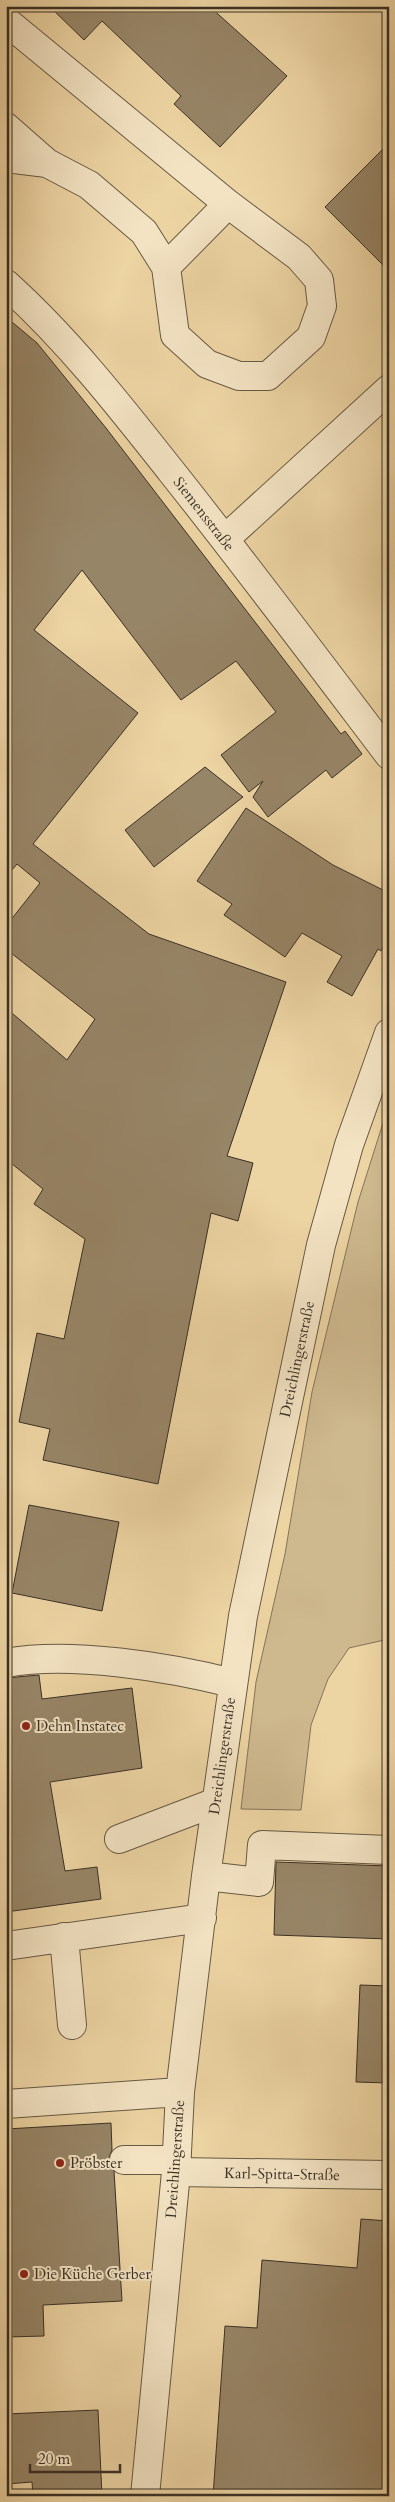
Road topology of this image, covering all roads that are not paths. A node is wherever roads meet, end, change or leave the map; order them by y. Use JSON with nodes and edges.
{"nodes":[{"id":1,"x":11,"y":16,"type":"edge"},
{"id":2,"x":6,"y":127,"type":"edge"},
{"id":3,"x":6,"y":158,"type":"edge"},
{"id":4,"x":47,"y":163,"type":"junction"},
{"id":5,"x":228,"y":204,"type":"junction"},
{"id":6,"x":166,"y":267,"type":"junction"},
{"id":7,"x":6,"y":284,"type":"edge"},
{"id":8,"x":389,"y":389,"type":"edge"},
{"id":9,"x":225,"y":539,"type":"junction"},
{"id":10,"x":389,"y":755,"type":"edge"},
{"id":11,"x":389,"y":1033,"type":"edge"},
{"id":12,"x":6,"y":1663,"type":"edge"},
{"id":13,"x":232,"y":1683,"type":"junction"},
{"id":14,"x":216,"y":1802,"type":"junction"},
{"id":15,"x":119,"y":1839,"type":"dead end"},
{"id":16,"x":389,"y":1850,"type":"edge"},
{"id":17,"x":206,"y":1876,"type":"junction"},
{"id":18,"x":202,"y":1918,"type":"junction"},
{"id":19,"x":64,"y":1937,"type":"junction"},
{"id":20,"x":6,"y":1946,"type":"edge"},
{"id":21,"x":72,"y":2025,"type":"dead end"},
{"id":22,"x":180,"y":2092,"type":"junction"},
{"id":23,"x":6,"y":2104,"type":"edge"},
{"id":24,"x":124,"y":2160,"type":"dead end"},
{"id":25,"x":176,"y":2166,"type":"junction"},
{"id":26,"x":389,"y":2175,"type":"edge"},
{"id":27,"x":145,"y":2496,"type":"edge"}],
"edges":[{"from":1,"to":5,"type":"street"},
{"from":2,"to":4,"type":"street"},
{"from":3,"to":4,"type":"street"},
{"from":4,"to":6,"type":"street"},
{"from":5,"to":6,"type":"street"},
{"from":5,"to":6,"type":"street"},
{"from":7,"to":9,"type":"street","name":"Siemensstraße"},
{"from":8,"to":9,"type":"street"},
{"from":9,"to":10,"type":"street","name":"Siemensstraße"},
{"from":11,"to":13,"type":"street","name":"Dreichlingerstraße"},
{"from":12,"to":13,"type":"street"},
{"from":13,"to":14,"type":"street","name":"Dreichlingerstraße"},
{"from":14,"to":15,"type":"street"},
{"from":14,"to":17,"type":"street","name":"Dreichlingerstraße"},
{"from":16,"to":17,"type":"street"},
{"from":17,"to":18,"type":"street","name":"Dreichlingerstraße"},
{"from":18,"to":19,"type":"street"},
{"from":18,"to":22,"type":"street","name":"Dreichlingerstraße"},
{"from":19,"to":20,"type":"street"},
{"from":19,"to":21,"type":"street"},
{"from":22,"to":23,"type":"street"},
{"from":22,"to":25,"type":"street","name":"Dreichlingerstraße"},
{"from":24,"to":25,"type":"street","name":"Karl-Spitta-Straße"},
{"from":25,"to":26,"type":"street","name":"Karl-Spitta-Straße"},
{"from":25,"to":27,"type":"street","name":"Dreichlingerstraße"}]}
